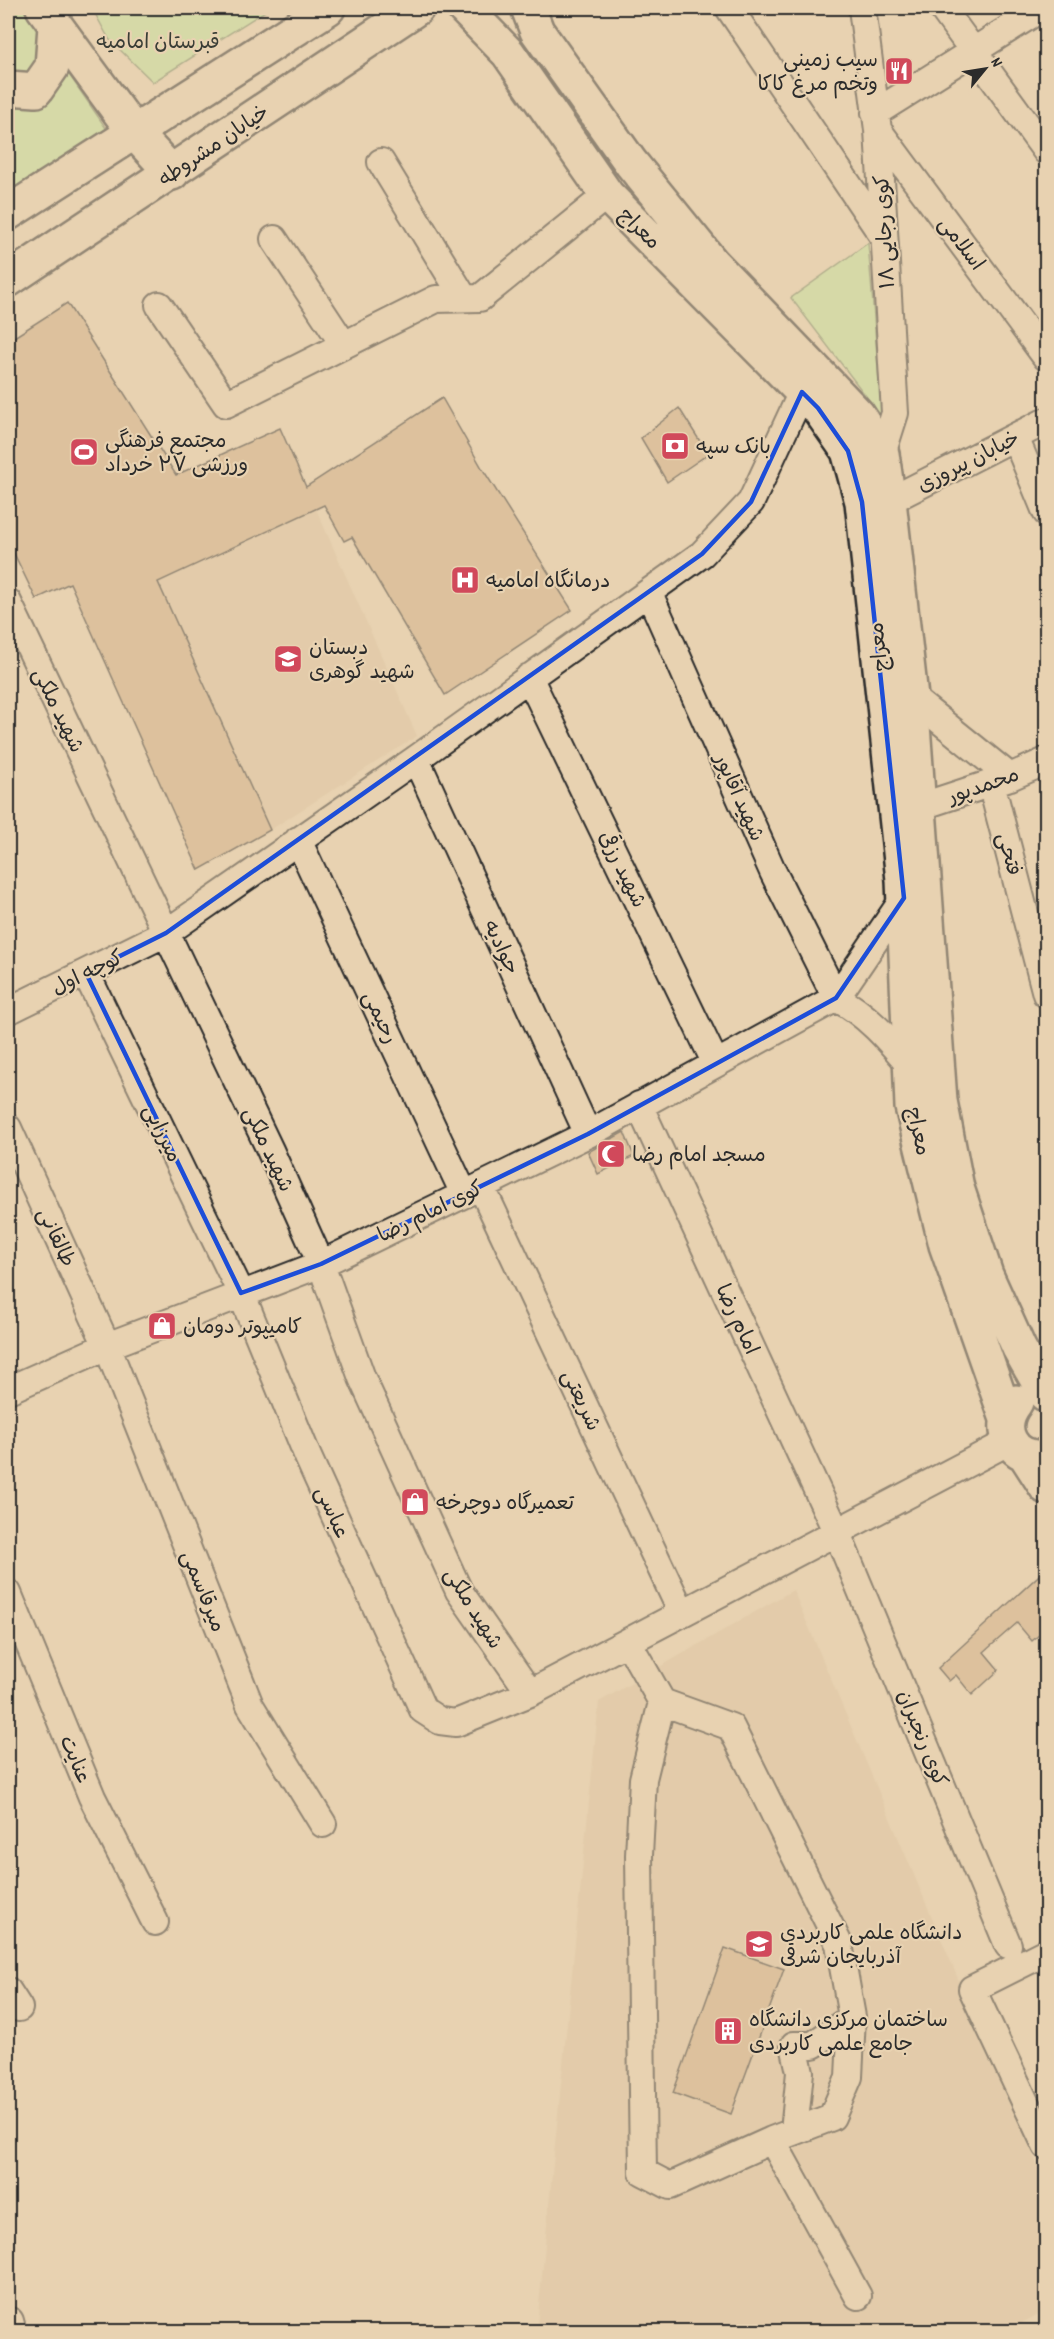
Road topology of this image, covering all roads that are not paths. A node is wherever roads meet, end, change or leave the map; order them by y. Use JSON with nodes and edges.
{"nodes":[{"id":1,"x":328,"y":8,"type":"edge"},
{"id":2,"x":417,"y":8,"type":"edge"},
{"id":3,"x":464,"y":8,"type":"edge"},
{"id":4,"x":729,"y":8,"type":"edge"},
{"id":5,"x":862,"y":8,"type":"edge"},
{"id":6,"x":942,"y":8,"type":"edge"},
{"id":7,"x":1042,"y":8,"type":"edge"},
{"id":8,"x":49,"y":17,"type":"edge"},
{"id":9,"x":533,"y":19,"type":"edge"},
{"id":10,"x":973,"y":50,"type":"junction"},
{"id":11,"x":508,"y":54,"type":"junction"},
{"id":12,"x":8,"y":88,"type":"edge"},
{"id":13,"x":876,"y":121,"type":"junction"},
{"id":14,"x":134,"y":132,"type":"junction"},
{"id":15,"x":1047,"y":151,"type":"edge"},
{"id":16,"x":381,"y":162,"type":"dead end"},
{"id":17,"x":172,"y":173,"type":"junction"},
{"id":18,"x":607,"y":195,"type":"junction"},
{"id":19,"x":8,"y":213,"type":"edge"},
{"id":20,"x":884,"y":236,"type":"junction"},
{"id":21,"x":274,"y":239,"type":"dead end"},
{"id":22,"x":8,"y":280,"type":"edge"},
{"id":23,"x":464,"y":298,"type":"junction"},
{"id":24,"x":159,"y":305,"type":"dead end"},
{"id":25,"x":344,"y":345,"type":"junction"},
{"id":26,"x":1047,"y":357,"type":"edge"},
{"id":27,"x":802,"y":392,"type":"junction"},
{"id":28,"x":1047,"y":421,"type":"edge"},
{"id":29,"x":1015,"y":437,"type":"junction"},
{"id":30,"x":882,"y":454,"type":"junction"},
{"id":31,"x":889,"y":501,"type":"junction"},
{"id":32,"x":1047,"y":512,"type":"edge"},
{"id":33,"x":649,"y":592,"type":"junction"},
{"id":34,"x":8,"y":602,"type":"edge"},
{"id":35,"x":529,"y":677,"type":"junction"},
{"id":36,"x":911,"y":698,"type":"junction"},
{"id":37,"x":416,"y":759,"type":"junction"},
{"id":38,"x":1047,"y":761,"type":"edge"},
{"id":39,"x":1000,"y":780,"type":"junction"},
{"id":40,"x":919,"y":807,"type":"junction"},
{"id":41,"x":298,"y":840,"type":"junction"},
{"id":42,"x":904,"y":898,"type":"junction"},
{"id":43,"x":166,"y":933,"type":"junction"},
{"id":44,"x":86,"y":973,"type":"junction"},
{"id":45,"x":1047,"y":994,"type":"edge"},
{"id":46,"x":836,"y":998,"type":"junction"},
{"id":47,"x":8,"y":1011,"type":"edge"},
{"id":48,"x":715,"y":1062,"type":"junction"},
{"id":49,"x":910,"y":1065,"type":"junction"},
{"id":50,"x":639,"y":1105,"type":"junction"},
{"id":51,"x":8,"y":1128,"type":"edge"},
{"id":52,"x":588,"y":1134,"type":"junction"},
{"id":53,"x":472,"y":1190,"type":"junction"},
{"id":54,"x":321,"y":1264,"type":"junction"},
{"id":55,"x":241,"y":1293,"type":"junction"},
{"id":56,"x":107,"y":1346,"type":"junction"},
{"id":57,"x":8,"y":1390,"type":"edge"},
{"id":58,"x":1046,"y":1394,"type":"edge"},
{"id":59,"x":1022,"y":1443,"type":"edge"},
{"id":60,"x":1047,"y":1486,"type":"edge"},
{"id":61,"x":837,"y":1533,"type":"junction"},
{"id":62,"x":8,"y":1593,"type":"edge"},
{"id":63,"x":682,"y":1613,"type":"junction"},
{"id":64,"x":628,"y":1642,"type":"junction"},
{"id":65,"x":530,"y":1693,"type":"junction"},
{"id":66,"x":662,"y":1702,"type":"junction"},
{"id":67,"x":323,"y":1824,"type":"dead end"},
{"id":68,"x":155,"y":1922,"type":"dead end"},
{"id":69,"x":1008,"y":1945,"type":"dead end"},
{"id":70,"x":1044,"y":1959,"type":"edge"},
{"id":71,"x":852,"y":2017,"type":"junction"},
{"id":72,"x":783,"y":2136,"type":"junction"},
{"id":73,"x":1047,"y":2146,"type":"edge"},
{"id":74,"x":858,"y":2296,"type":"dead end"},
{"id":75,"x":8,"y":2322,"type":"edge"},
{"id":76,"x":13,"y":2331,"type":"edge"}],
"edges":[{"from":1,"to":14,"type":"main road"},
{"from":2,"to":17,"type":"main road","name":"خیابان مشروطه"},
{"from":3,"to":11,"type":"main road","name":"معراج"},
{"from":4,"to":20,"type":"street"},
{"from":5,"to":13,"type":"street","name":"کوی رجایی ۱۸"},
{"from":6,"to":10,"type":"street"},
{"from":7,"to":10,"type":"street"},
{"from":8,"to":12,"type":"main road"},
{"from":8,"to":14,"type":"main road"},
{"from":9,"to":11,"type":"main road"},
{"from":9,"to":30,"type":"main road","name":"معراج"},
{"from":10,"to":13,"type":"street"},
{"from":10,"to":15,"type":"street"},
{"from":11,"to":18,"type":"main road","name":"معراج"},
{"from":13,"to":20,"type":"street","name":"کوی رجایی ۱۸"},
{"from":13,"to":26,"type":"street","name":"اسلامی"},
{"from":14,"to":17,"type":"main road"},
{"from":14,"to":19,"type":"main road"},
{"from":16,"to":23,"type":"street"},
{"from":17,"to":22,"type":"main road","name":"خیابان مشروطه"},
{"from":18,"to":23,"type":"street"},
{"from":18,"to":27,"type":"main road","name":"معراج"},
{"from":20,"to":30,"type":"street","name":"کوی رجایی ۱۸"},
{"from":21,"to":25,"type":"street"},
{"from":23,"to":25,"type":"street"},
{"from":24,"to":25,"type":"street"},
{"from":27,"to":33,"type":"street","name":"کوچه اول"},
{"from":27,"to":42,"type":"main road","name":"معراج"},
{"from":28,"to":29,"type":"street","name":"خیابان پیروزی"},
{"from":29,"to":31,"type":"street","name":"خیابان پیروزی"},
{"from":29,"to":32,"type":"street"},
{"from":30,"to":31,"type":"main road","name":"معراج"},
{"from":31,"to":36,"type":"main road","name":"معراج"},
{"from":33,"to":35,"type":"street","name":"کوچه اول"},
{"from":33,"to":46,"type":"street","name":"شهید آقاپور"},
{"from":34,"to":43,"type":"street","name":"شهید ملکی"},
{"from":35,"to":37,"type":"street","name":"کوچه اول"},
{"from":35,"to":48,"type":"street","name":"شهید رزقی"},
{"from":36,"to":39,"type":"street"},
{"from":36,"to":40,"type":"main road","name":"معراج"},
{"from":37,"to":41,"type":"street","name":"کوچه اول"},
{"from":37,"to":52,"type":"street","name":"جوادیه"},
{"from":38,"to":39,"type":"street","name":"محمدپور"},
{"from":39,"to":40,"type":"street","name":"محمدپور"},
{"from":39,"to":45,"type":"street","name":"فتحی"},
{"from":40,"to":58,"type":"main road","name":"معراج"},
{"from":41,"to":43,"type":"street","name":"کوچه اول"},
{"from":41,"to":53,"type":"street","name":"رحیمی"},
{"from":42,"to":46,"type":"street"},
{"from":42,"to":49,"type":"main road","name":"معراج"},
{"from":43,"to":44,"type":"street","name":"کوچه اول"},
{"from":43,"to":54,"type":"street","name":"شهید ملکی"},
{"from":44,"to":47,"type":"street","name":"کوچه اول"},
{"from":44,"to":55,"type":"street","name":"میرزایی"},
{"from":46,"to":48,"type":"street","name":"کوی امام رضا"},
{"from":46,"to":49,"type":"street"},
{"from":48,"to":50,"type":"street","name":"کوی امام رضا"},
{"from":49,"to":59,"type":"main road","name":"معراج"},
{"from":50,"to":52,"type":"street","name":"کوی امام رضا"},
{"from":50,"to":61,"type":"street","name":"امام رضا"},
{"from":51,"to":56,"type":"street","name":"طالقانی"},
{"from":52,"to":53,"type":"street","name":"کوی امام رضا"},
{"from":53,"to":54,"type":"street","name":"کوی امام رضا"},
{"from":53,"to":63,"type":"street","name":"شریعتی"},
{"from":54,"to":55,"type":"street","name":"کوی امام رضا"},
{"from":54,"to":65,"type":"street","name":"شهید ملکی"},
{"from":55,"to":56,"type":"street","name":"کوی امام رضا"},
{"from":55,"to":65,"type":"street","name":"عباسی"},
{"from":56,"to":57,"type":"street","name":"کوی امام رضا"},
{"from":56,"to":67,"type":"street","name":"میرقاسمی"},
{"from":58,"to":59,"type":"main road"},
{"from":59,"to":60,"type":"main road","name":"معراج"},
{"from":59,"to":61,"type":"street"},
{"from":61,"to":63,"type":"street"},
{"from":61,"to":69,"type":"street","name":"کوی رنجبران"},
{"from":62,"to":68,"type":"street","name":"عنایت"},
{"from":63,"to":64,"type":"street"},
{"from":64,"to":65,"type":"street"},
{"from":64,"to":66,"type":"street"},
{"from":66,"to":71,"type":"street"},
{"from":66,"to":72,"type":"street"},
{"from":70,"to":73,"type":"street"},
{"from":71,"to":72,"type":"street"},
{"from":71,"to":72,"type":"street"},
{"from":72,"to":74,"type":"street"},
{"from":75,"to":76,"type":"street"}]}
